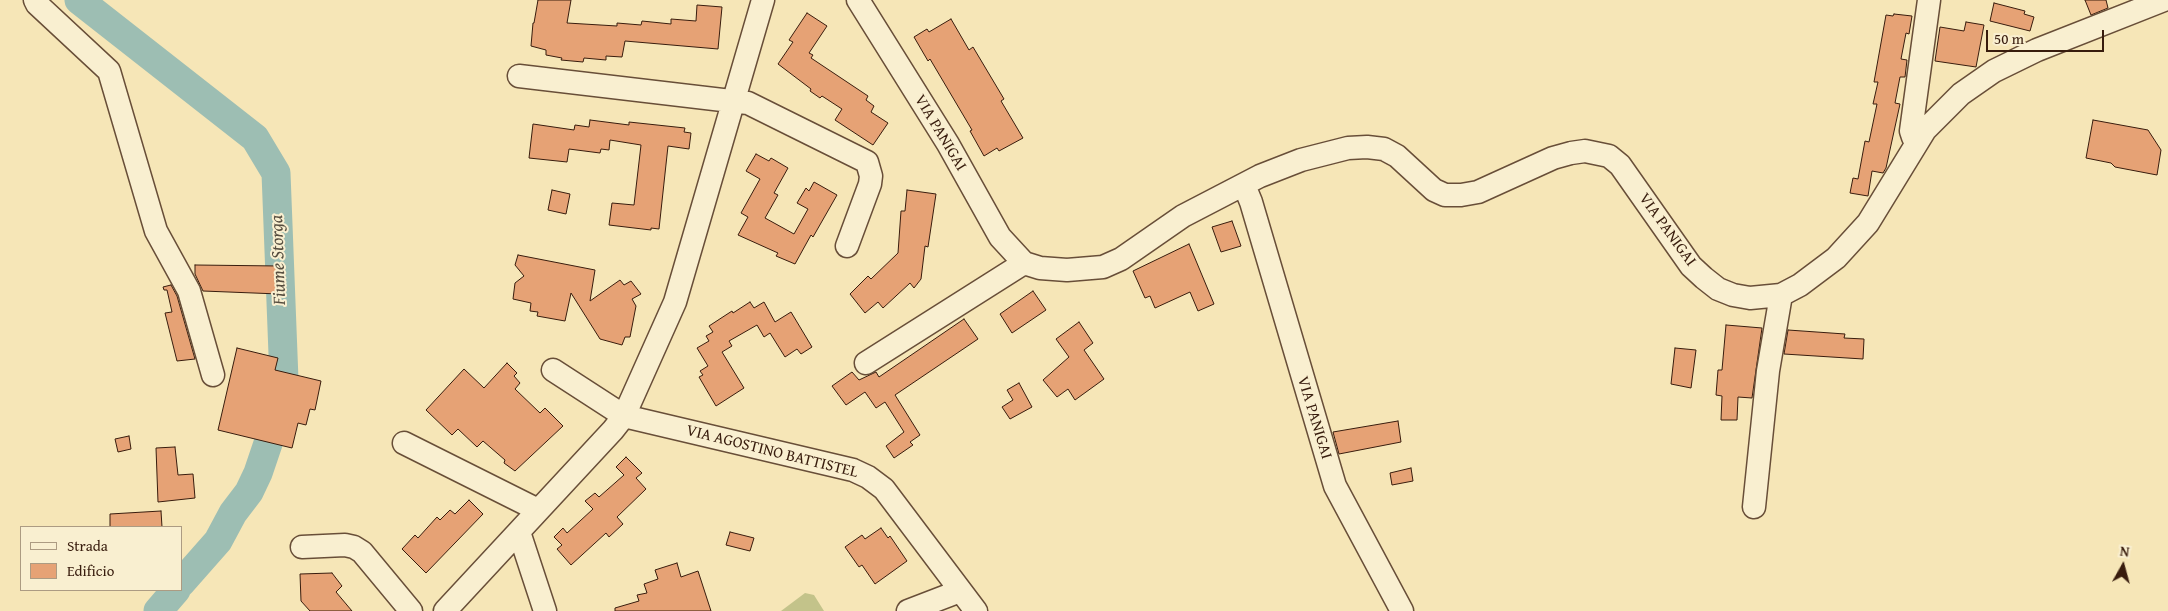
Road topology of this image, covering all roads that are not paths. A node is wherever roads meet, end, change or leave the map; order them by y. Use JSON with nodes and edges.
{"nodes":[{"id":1,"x":35,"y":0,"type":"edge"},
{"id":2,"x":763,"y":0,"type":"edge"},
{"id":3,"x":858,"y":0,"type":"edge"},
{"id":4,"x":1929,"y":0,"type":"edge"},
{"id":5,"x":2164,"y":0,"type":"edge"},
{"id":6,"x":519,"y":76,"type":"dead end"},
{"id":7,"x":733,"y":102,"type":"junction"},
{"id":8,"x":1913,"y":136,"type":"dead end"},
{"id":9,"x":1244,"y":185,"type":"junction"},
{"id":10,"x":847,"y":246,"type":"dead end"},
{"id":11,"x":1024,"y":264,"type":"junction"},
{"id":12,"x":1781,"y":295,"type":"junction"},
{"id":13,"x":866,"y":363,"type":"dead end"},
{"id":14,"x":553,"y":370,"type":"dead end"},
{"id":15,"x":213,"y":375,"type":"dead end"},
{"id":16,"x":624,"y":416,"type":"junction"},
{"id":17,"x":404,"y":443,"type":"dead end"},
{"id":18,"x":1754,"y":507,"type":"dead end"},
{"id":19,"x":538,"y":510,"type":"junction"},
{"id":20,"x":519,"y":532,"type":"junction"},
{"id":21,"x":302,"y":547,"type":"dead end"},
{"id":22,"x":960,"y":591,"type":"junction"},
{"id":23,"x":411,"y":611,"type":"edge"},
{"id":24,"x":445,"y":611,"type":"edge"},
{"id":25,"x":544,"y":611,"type":"edge"},
{"id":26,"x":908,"y":611,"type":"edge"},
{"id":27,"x":976,"y":611,"type":"edge"},
{"id":28,"x":1402,"y":611,"type":"edge"}],
"edges":[{"from":1,"to":15,"type":"street"},
{"from":2,"to":7,"type":"street"},
{"from":3,"to":11,"type":"street","name":"VIA PANIGAI"},
{"from":4,"to":8,"type":"street"},
{"from":5,"to":12,"type":"street","name":"VIA PANIGAI"},
{"from":6,"to":7,"type":"street"},
{"from":7,"to":10,"type":"street"},
{"from":7,"to":16,"type":"street"},
{"from":9,"to":11,"type":"street","name":"VIA PANIGAI"},
{"from":9,"to":12,"type":"street","name":"VIA PANIGAI"},
{"from":9,"to":28,"type":"street","name":"VIA PANIGAI"},
{"from":11,"to":13,"type":"street"},
{"from":12,"to":18,"type":"street"},
{"from":14,"to":16,"type":"street","name":"VIA AGOSTINO BATTISTEL"},
{"from":16,"to":19,"type":"street"},
{"from":16,"to":22,"type":"street","name":"VIA AGOSTINO BATTISTEL"},
{"from":17,"to":19,"type":"street"},
{"from":19,"to":20,"type":"street"},
{"from":20,"to":24,"type":"street"},
{"from":20,"to":25,"type":"street"},
{"from":21,"to":23,"type":"street"},
{"from":22,"to":26,"type":"street"},
{"from":22,"to":27,"type":"street","name":"VIA AGOSTINO BATTISTEL"}]}
